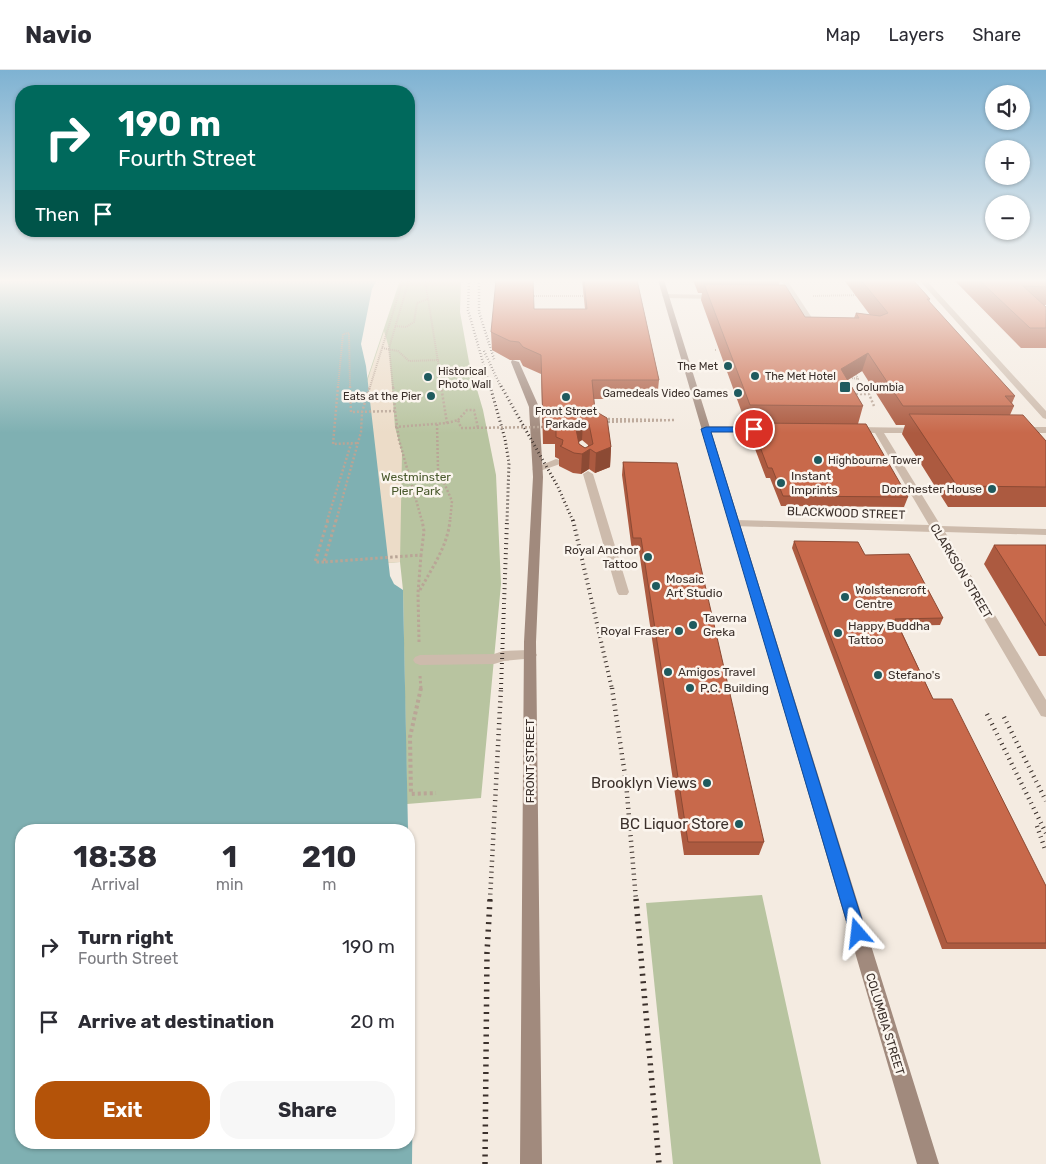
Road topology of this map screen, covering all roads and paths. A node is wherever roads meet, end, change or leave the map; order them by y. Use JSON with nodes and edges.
{"nodes":[{"id":1,"x":387,"y":331,"type":"edge"},
{"id":2,"x":394,"y":331,"type":"edge"},
{"id":3,"x":434,"y":331,"type":"edge"},
{"id":4,"x":677,"y":331,"type":"edge"},
{"id":5,"x":969,"y":331,"type":"edge"},
{"id":6,"x":382,"y":348,"type":"junction"},
{"id":7,"x":389,"y":348,"type":"junction"},
{"id":8,"x":439,"y":360,"type":"junction"},
{"id":9,"x":515,"y":362,"type":"edge"},
{"id":10,"x":854,"y":370,"type":"edge"},
{"id":11,"x":852,"y":378,"type":"edge"},
{"id":12,"x":850,"y":400,"type":"edge"},
{"id":13,"x":874,"y":406,"type":"dead end"},
{"id":14,"x":395,"y":411,"type":"junction"},
{"id":15,"x":362,"y":412,"type":"junction"},
{"id":16,"x":1046,"y":416,"type":"edge"},
{"id":17,"x":595,"y":419,"type":"edge"},
{"id":18,"x":458,"y":420,"type":"junction"},
{"id":19,"x":674,"y":420,"type":"dead end"},
{"id":20,"x":664,"y":421,"type":"junction"},
{"id":21,"x":602,"y":422,"type":"edge"},
{"id":22,"x":447,"y":423,"type":"junction"},
{"id":23,"x":437,"y":424,"type":"junction"},
{"id":24,"x":396,"y":427,"type":"junction"},
{"id":25,"x":549,"y":427,"type":"edge"},
{"id":26,"x":478,"y":428,"type":"junction"},
{"id":27,"x":706,"y":429,"type":"junction"},
{"id":28,"x":773,"y":429,"type":"edge"},
{"id":29,"x":840,"y":430,"type":"edge"},
{"id":30,"x":878,"y":430,"type":"junction"},
{"id":31,"x":931,"y":430,"type":"edge"},
{"id":32,"x":1007,"y":430,"type":"edge"},
{"id":33,"x":1046,"y":430,"type":"edge"},
{"id":34,"x":351,"y":444,"type":"junction"},
{"id":35,"x":358,"y":444,"type":"junction"},
{"id":36,"x":556,"y":462,"type":"edge"},
{"id":37,"x":537,"y":469,"type":"junction"},
{"id":38,"x":588,"y":474,"type":"edge"},
{"id":39,"x":734,"y":523,"type":"junction"},
{"id":40,"x":936,"y":530,"type":"junction"},
{"id":41,"x":1046,"y":532,"type":"edge"},
{"id":42,"x":421,"y":555,"type":"junction"},
{"id":43,"x":324,"y":562,"type":"junction"},
{"id":44,"x":623,"y":592,"type":"dead end"},
{"id":45,"x":418,"y":593,"type":"junction"},
{"id":46,"x":530,"y":655,"type":"junction"},
{"id":47,"x":420,"y":660,"type":"junction"},
{"id":48,"x":1046,"y":712,"type":"edge"},
{"id":49,"x":436,"y":793,"type":"dead end"},
{"id":50,"x":531,"y":1164,"type":"edge"},
{"id":51,"x":928,"y":1164,"type":"edge"}],
"edges":[{"from":1,"to":6,"type":"path"},
{"from":2,"to":7,"type":"path"},
{"from":3,"to":8,"type":"path"},
{"from":4,"to":27,"type":"street","name":"COLUMBIA STREET"},
{"from":5,"to":16,"type":"street"},
{"from":6,"to":7,"type":"path"},
{"from":6,"to":15,"type":"path"},
{"from":7,"to":8,"type":"path"},
{"from":7,"to":14,"type":"path"},
{"from":8,"to":22,"type":"path"},
{"from":9,"to":37,"type":"street","name":"FRONT STREET"},
{"from":10,"to":11,"type":"path"},
{"from":12,"to":13,"type":"path"},
{"from":14,"to":15,"type":"path"},
{"from":14,"to":24,"type":"path"},
{"from":15,"to":34,"type":"path"},
{"from":15,"to":35,"type":"path"},
{"from":17,"to":20,"type":"path"},
{"from":18,"to":22,"type":"path"},
{"from":18,"to":26,"type":"path","bridge":true},
{"from":18,"to":26,"type":"path","bridge":true},
{"from":19,"to":20,"type":"path"},
{"from":20,"to":21,"type":"path"},
{"from":22,"to":23,"type":"path"},
{"from":23,"to":24,"type":"path"},
{"from":23,"to":45,"type":"path"},
{"from":24,"to":42,"type":"path"},
{"from":25,"to":26,"type":"path","bridge":true},
{"from":27,"to":28,"type":"street"},
{"from":27,"to":39,"type":"street","name":"COLUMBIA STREET"},
{"from":29,"to":30,"type":"street"},
{"from":30,"to":31,"type":"street"},
{"from":30,"to":40,"type":"street","name":"CLARKSON STREET"},
{"from":32,"to":33,"type":"street"},
{"from":34,"to":35,"type":"path"},
{"from":34,"to":43,"type":"path"},
{"from":35,"to":43,"type":"path"},
{"from":36,"to":37,"type":"street"},
{"from":37,"to":46,"type":"street","name":"FRONT STREET"},
{"from":38,"to":44,"type":"street"},
{"from":39,"to":40,"type":"street","name":"BLACKWOOD STREET"},
{"from":39,"to":51,"type":"street","name":"COLUMBIA STREET"},
{"from":40,"to":41,"type":"street","name":"BLACKWOOD STREET"},
{"from":40,"to":48,"type":"street","name":"CLARKSON STREET"},
{"from":42,"to":43,"type":"path"},
{"from":42,"to":45,"type":"path"},
{"from":45,"to":47,"type":"path"},
{"from":46,"to":47,"type":"street"},
{"from":46,"to":50,"type":"street","name":"FRONT STREET"},
{"from":47,"to":49,"type":"path"}]}
